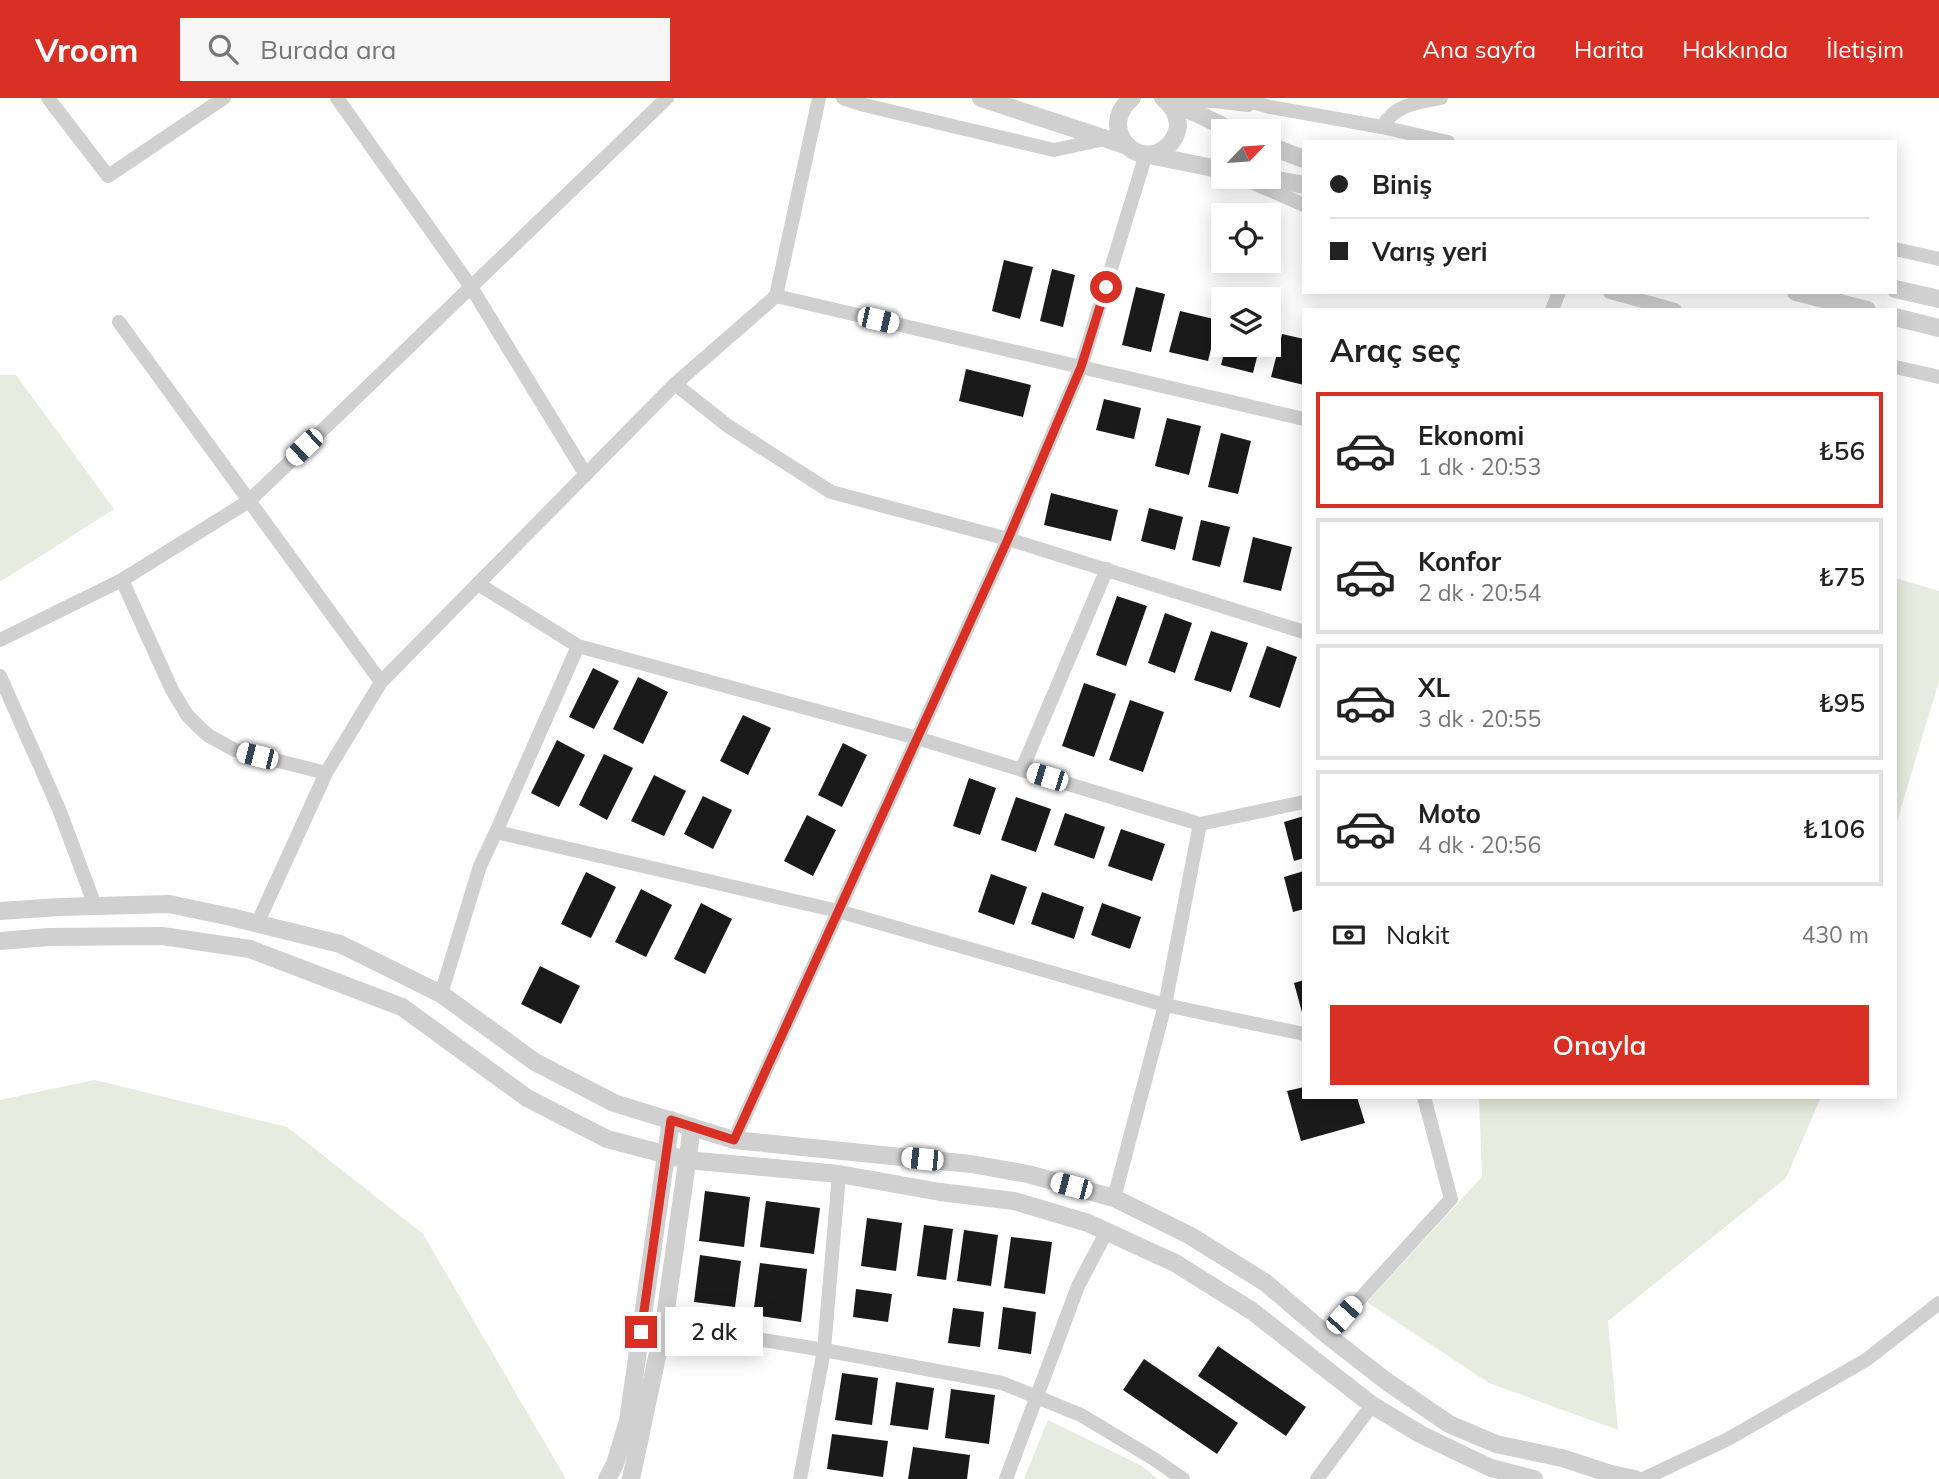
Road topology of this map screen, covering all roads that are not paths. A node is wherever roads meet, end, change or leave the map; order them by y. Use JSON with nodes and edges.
{"nodes":[{"id":1,"x":48,"y":98,"type":"edge"},
{"id":2,"x":224,"y":98,"type":"edge"},
{"id":3,"x":337,"y":98,"type":"edge"},
{"id":4,"x":667,"y":98,"type":"edge"},
{"id":5,"x":819,"y":98,"type":"edge"},
{"id":6,"x":843,"y":98,"type":"edge"},
{"id":7,"x":981,"y":98,"type":"edge"},
{"id":8,"x":1132,"y":98,"type":"edge"},
{"id":9,"x":1238,"y":98,"type":"edge"},
{"id":10,"x":1441,"y":98,"type":"edge"},
{"id":11,"x":1166,"y":100,"type":"edge"},
{"id":12,"x":1270,"y":107,"type":"junction"},
{"id":13,"x":1211,"y":120,"type":"edge"},
{"id":14,"x":1382,"y":127,"type":"junction"},
{"id":15,"x":1105,"y":139,"type":"junction"},
{"id":16,"x":1439,"y":140,"type":"edge"},
{"id":17,"x":1128,"y":146,"type":"junction"},
{"id":18,"x":1281,"y":150,"type":"edge"},
{"id":19,"x":1146,"y":154,"type":"junction"},
{"id":20,"x":1302,"y":158,"type":"edge"},
{"id":21,"x":1211,"y":168,"type":"edge"},
{"id":22,"x":1281,"y":181,"type":"edge"},
{"id":23,"x":1302,"y":185,"type":"edge"},
{"id":24,"x":1267,"y":189,"type":"edge"},
{"id":25,"x":1302,"y":204,"type":"edge"},
{"id":26,"x":1897,"y":249,"type":"edge"},
{"id":27,"x":1939,"y":258,"type":"edge"},
{"id":28,"x":471,"y":287,"type":"junction"},
{"id":29,"x":1897,"y":289,"type":"edge"},
{"id":30,"x":1617,"y":294,"type":"edge"},
{"id":31,"x":1805,"y":294,"type":"edge"},
{"id":32,"x":776,"y":296,"type":"junction"},
{"id":33,"x":1939,"y":299,"type":"edge"},
{"id":34,"x":1668,"y":308,"type":"edge"},
{"id":35,"x":1859,"y":308,"type":"edge"},
{"id":36,"x":1897,"y":317,"type":"edge"},
{"id":37,"x":119,"y":323,"type":"dead end"},
{"id":38,"x":1939,"y":327,"type":"edge"},
{"id":39,"x":1081,"y":367,"type":"junction"},
{"id":40,"x":1897,"y":367,"type":"edge"},
{"id":41,"x":1939,"y":377,"type":"edge"},
{"id":42,"x":675,"y":384,"type":"junction"},
{"id":43,"x":1302,"y":419,"type":"edge"},
{"id":44,"x":586,"y":475,"type":"junction"},
{"id":45,"x":249,"y":501,"type":"junction"},
{"id":46,"x":1008,"y":539,"type":"junction"},
{"id":47,"x":1107,"y":569,"type":"junction"},
{"id":48,"x":122,"y":580,"type":"junction"},
{"id":49,"x":478,"y":584,"type":"junction"},
{"id":50,"x":1302,"y":631,"type":"edge"},
{"id":51,"x":0,"y":640,"type":"edge"},
{"id":52,"x":578,"y":646,"type":"junction"},
{"id":53,"x":0,"y":676,"type":"edge"},
{"id":54,"x":381,"y":682,"type":"junction"},
{"id":55,"x":917,"y":738,"type":"junction"},
{"id":56,"x":1022,"y":769,"type":"junction"},
{"id":57,"x":326,"y":773,"type":"junction"},
{"id":58,"x":1302,"y":802,"type":"edge"},
{"id":59,"x":1200,"y":824,"type":"junction"},
{"id":60,"x":496,"y":832,"type":"junction"},
{"id":61,"x":95,"y":906,"type":"junction"},
{"id":62,"x":0,"y":911,"type":"edge"},
{"id":63,"x":838,"y":911,"type":"junction"},
{"id":64,"x":257,"y":924,"type":"junction"},
{"id":65,"x":0,"y":941,"type":"edge"},
{"id":66,"x":441,"y":994,"type":"junction"},
{"id":67,"x":1165,"y":1005,"type":"junction"},
{"id":68,"x":1302,"y":1034,"type":"edge"},
{"id":69,"x":1425,"y":1099,"type":"edge"},
{"id":70,"x":671,"y":1120,"type":"junction"},
{"id":71,"x":692,"y":1127,"type":"junction"},
{"id":72,"x":734,"y":1140,"type":"junction"},
{"id":73,"x":665,"y":1154,"type":"junction"},
{"id":74,"x":687,"y":1160,"type":"junction"},
{"id":75,"x":839,"y":1174,"type":"junction"},
{"id":76,"x":1114,"y":1198,"type":"junction"},
{"id":77,"x":1107,"y":1231,"type":"junction"},
{"id":78,"x":1939,"y":1303,"type":"edge"},
{"id":79,"x":664,"y":1324,"type":"junction"},
{"id":80,"x":1326,"y":1335,"type":"junction"},
{"id":81,"x":824,"y":1350,"type":"junction"},
{"id":82,"x":1037,"y":1396,"type":"junction"},
{"id":83,"x":1372,"y":1405,"type":"junction"},
{"id":84,"x":1508,"y":1476,"type":"edge"},
{"id":85,"x":607,"y":1479,"type":"edge"},
{"id":86,"x":632,"y":1479,"type":"edge"},
{"id":87,"x":800,"y":1479,"type":"edge"},
{"id":88,"x":1006,"y":1479,"type":"edge"},
{"id":89,"x":1183,"y":1479,"type":"edge"},
{"id":90,"x":1317,"y":1479,"type":"edge"},
{"id":91,"x":1534,"y":1479,"type":"edge"},
{"id":92,"x":1635,"y":1479,"type":"edge"},
{"id":93,"x":1643,"y":1479,"type":"edge"}],
"edges":[{"from":1,"to":2,"type":"street"},
{"from":3,"to":28,"type":"street"},
{"from":4,"to":28,"type":"street"},
{"from":5,"to":32,"type":"street"},
{"from":6,"to":15,"type":"street"},
{"from":7,"to":15,"type":"street"},
{"from":8,"to":17,"type":"street"},
{"from":9,"to":12,"type":"street"},
{"from":10,"to":14,"type":"street"},
{"from":11,"to":12,"type":"street"},
{"from":11,"to":13,"type":"street"},
{"from":11,"to":19,"type":"street"},
{"from":12,"to":14,"type":"street"},
{"from":14,"to":16,"type":"street"},
{"from":15,"to":17,"type":"street"},
{"from":17,"to":19,"type":"street"},
{"from":18,"to":20,"type":"street"},
{"from":19,"to":21,"type":"street"},
{"from":19,"to":39,"type":"street"},
{"from":22,"to":23,"type":"street"},
{"from":24,"to":25,"type":"street"},
{"from":26,"to":27,"type":"street"},
{"from":28,"to":44,"type":"street"},
{"from":28,"to":45,"type":"street"},
{"from":29,"to":33,"type":"street"},
{"from":30,"to":34,"type":"street"},
{"from":31,"to":35,"type":"street"},
{"from":32,"to":39,"type":"street"},
{"from":32,"to":42,"type":"street"},
{"from":36,"to":38,"type":"street"},
{"from":37,"to":45,"type":"street"},
{"from":39,"to":43,"type":"street"},
{"from":39,"to":46,"type":"street"},
{"from":40,"to":41,"type":"street"},
{"from":42,"to":44,"type":"street"},
{"from":42,"to":46,"type":"street"},
{"from":44,"to":49,"type":"street"},
{"from":45,"to":48,"type":"street"},
{"from":45,"to":54,"type":"street"},
{"from":46,"to":47,"type":"street"},
{"from":46,"to":55,"type":"street"},
{"from":47,"to":50,"type":"street"},
{"from":47,"to":56,"type":"street"},
{"from":48,"to":51,"type":"street"},
{"from":48,"to":57,"type":"street"},
{"from":49,"to":52,"type":"street"},
{"from":49,"to":54,"type":"street"},
{"from":52,"to":55,"type":"street"},
{"from":52,"to":60,"type":"street"},
{"from":53,"to":61,"type":"street"},
{"from":54,"to":57,"type":"street"},
{"from":55,"to":56,"type":"street"},
{"from":55,"to":63,"type":"street"},
{"from":56,"to":59,"type":"street"},
{"from":57,"to":64,"type":"street"},
{"from":58,"to":59,"type":"street"},
{"from":59,"to":67,"type":"street"},
{"from":60,"to":63,"type":"street"},
{"from":60,"to":66,"type":"street"},
{"from":61,"to":62,"type":"street"},
{"from":61,"to":64,"type":"street"},
{"from":63,"to":67,"type":"street"},
{"from":63,"to":72,"type":"street"},
{"from":64,"to":66,"type":"street"},
{"from":65,"to":73,"type":"street"},
{"from":66,"to":70,"type":"street"},
{"from":67,"to":68,"type":"street"},
{"from":67,"to":76,"type":"street"},
{"from":69,"to":80,"type":"street"},
{"from":70,"to":71,"type":"street"},
{"from":70,"to":73,"type":"street"},
{"from":71,"to":72,"type":"street"},
{"from":71,"to":74,"type":"street"},
{"from":72,"to":76,"type":"street"},
{"from":73,"to":74,"type":"street"},
{"from":73,"to":85,"type":"street"},
{"from":74,"to":75,"type":"street"},
{"from":74,"to":79,"type":"street"},
{"from":75,"to":77,"type":"street"},
{"from":75,"to":81,"type":"street"},
{"from":76,"to":80,"type":"street"},
{"from":77,"to":82,"type":"street"},
{"from":77,"to":83,"type":"street"},
{"from":78,"to":93,"type":"street"},
{"from":79,"to":81,"type":"street"},
{"from":79,"to":86,"type":"street"},
{"from":80,"to":92,"type":"street"},
{"from":81,"to":82,"type":"street"},
{"from":81,"to":87,"type":"street"},
{"from":82,"to":88,"type":"street"},
{"from":82,"to":89,"type":"street"},
{"from":83,"to":84,"type":"street"},
{"from":83,"to":90,"type":"street"},
{"from":84,"to":91,"type":"street"}]}
